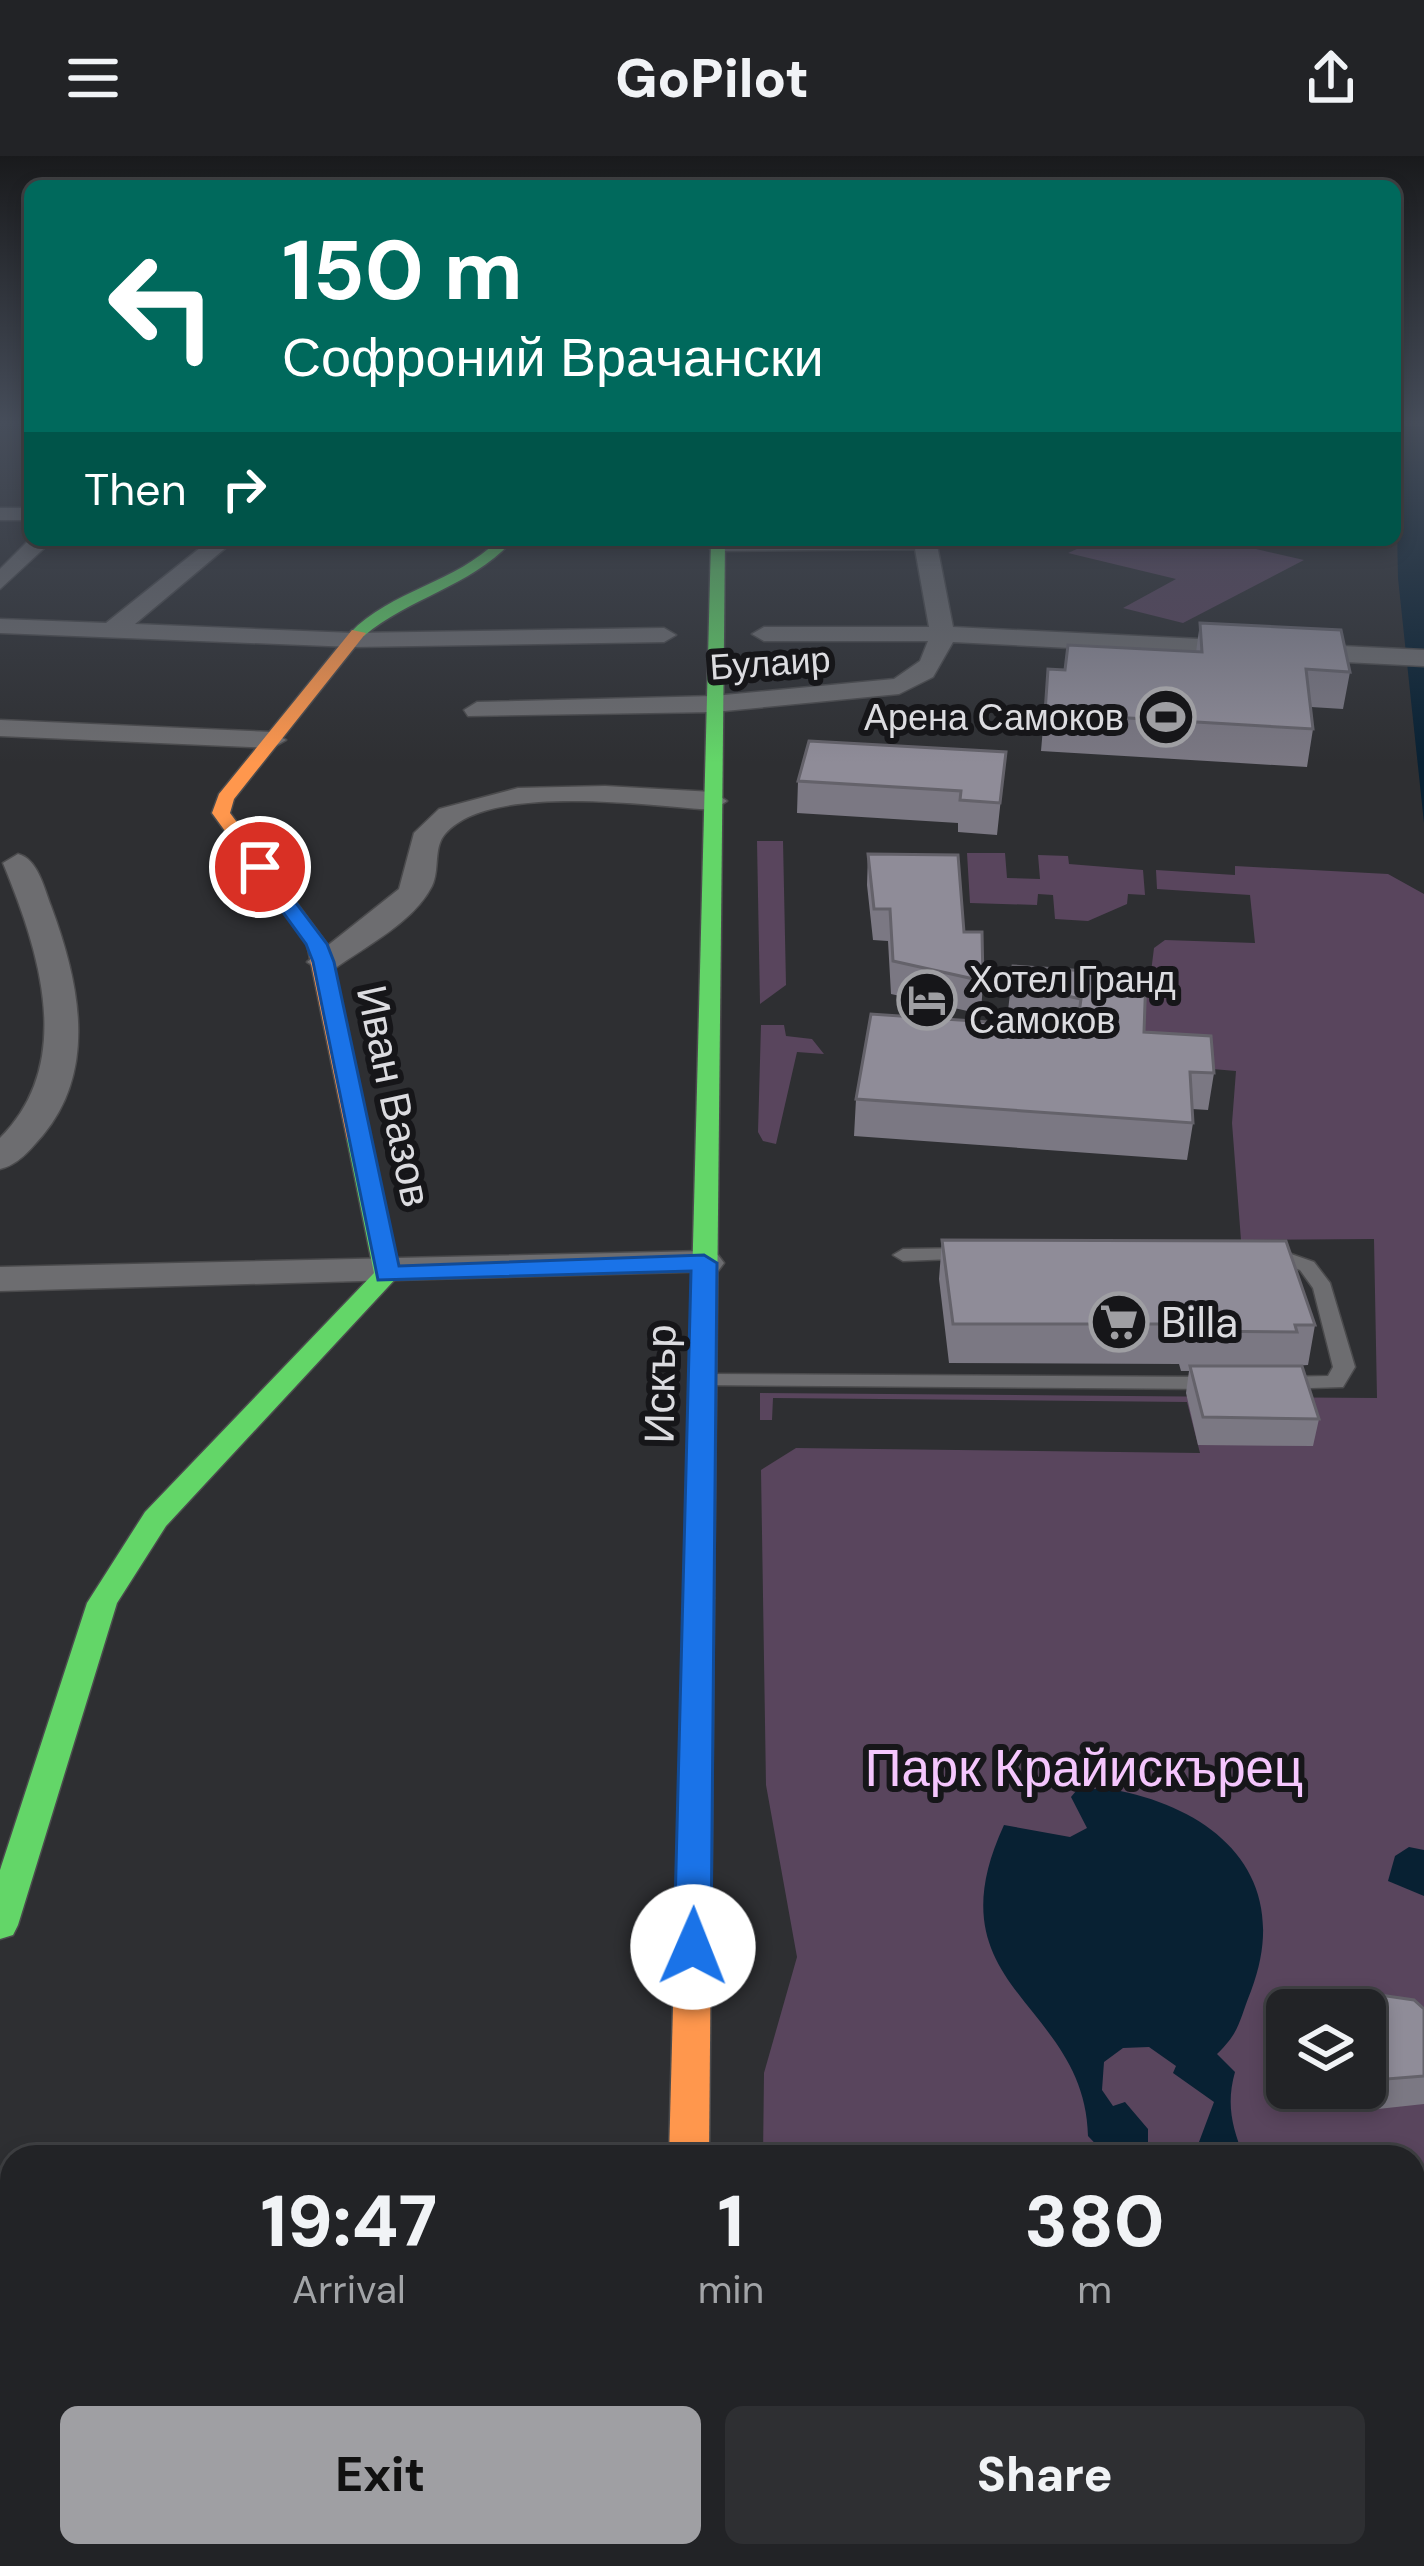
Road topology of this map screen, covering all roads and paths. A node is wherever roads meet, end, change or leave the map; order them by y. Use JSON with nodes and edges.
{"nodes":[{"id":1,"x":36,"y":546,"type":"edge"},
{"id":2,"x":217,"y":546,"type":"edge"},
{"id":3,"x":502,"y":546,"type":"edge"},
{"id":4,"x":718,"y":546,"type":"edge"},
{"id":5,"x":926,"y":546,"type":"edge"},
{"id":6,"x":0,"y":582,"type":"edge"},
{"id":7,"x":0,"y":626,"type":"edge"},
{"id":8,"x":111,"y":632,"type":"junction"},
{"id":9,"x":764,"y":634,"type":"dead end"},
{"id":10,"x":942,"y":634,"type":"junction"},
{"id":11,"x":664,"y":635,"type":"dead end"},
{"id":12,"x":353,"y":640,"type":"junction"},
{"id":13,"x":1415,"y":657,"type":"edge"},
{"id":14,"x":714,"y":704,"type":"junction"},
{"id":15,"x":477,"y":710,"type":"dead end"},
{"id":16,"x":0,"y":728,"type":"edge"},
{"id":17,"x":272,"y":740,"type":"junction"},
{"id":18,"x":713,"y":801,"type":"junction"},
{"id":19,"x":18,"y":863,"type":"dead end"},
{"id":20,"x":323,"y":962,"type":"junction"},
{"id":21,"x":0,"y":1158,"type":"edge"},
{"id":22,"x":1246,"y":1253,"type":"edge"},
{"id":23,"x":994,"y":1254,"type":"edge"},
{"id":24,"x":903,"y":1255,"type":"dead end"},
{"id":25,"x":704,"y":1263,"type":"junction"},
{"id":26,"x":388,"y":1274,"type":"junction"},
{"id":27,"x":0,"y":1279,"type":"edge"},
{"id":28,"x":702,"y":1380,"type":"junction"},
{"id":29,"x":0,"y":1925,"type":"edge"},
{"id":30,"x":689,"y":2145,"type":"edge"}],
"edges":[{"from":1,"to":6,"type":"street"},
{"from":2,"to":8,"type":"street"},
{"from":3,"to":12,"type":"main road","name":"Иван Вазов"},
{"from":4,"to":14,"type":"main road","name":"Искър"},
{"from":5,"to":10,"type":"street"},
{"from":7,"to":8,"type":"street"},
{"from":8,"to":12,"type":"street"},
{"from":9,"to":10,"type":"street"},
{"from":10,"to":13,"type":"street"},
{"from":10,"to":14,"type":"street","name":"Булаир"},
{"from":11,"to":12,"type":"street"},
{"from":12,"to":17,"type":"main road","name":"Иван Вазов"},
{"from":14,"to":15,"type":"street","name":"Булаир"},
{"from":14,"to":18,"type":"main road","name":"Искър"},
{"from":16,"to":17,"type":"street"},
{"from":17,"to":20,"type":"main road","name":"Иван Вазов"},
{"from":18,"to":20,"type":"street"},
{"from":18,"to":25,"type":"main road","name":"Искър"},
{"from":19,"to":21,"type":"street"},
{"from":20,"to":26,"type":"main road","name":"Иван Вазов"},
{"from":22,"to":28,"type":"lane"},
{"from":23,"to":24,"type":"lane"},
{"from":25,"to":26,"type":"street"},
{"from":25,"to":28,"type":"main road","name":"Искър"},
{"from":26,"to":27,"type":"street"},
{"from":26,"to":29,"type":"main road"},
{"from":28,"to":30,"type":"main road","name":"Искър"}]}
